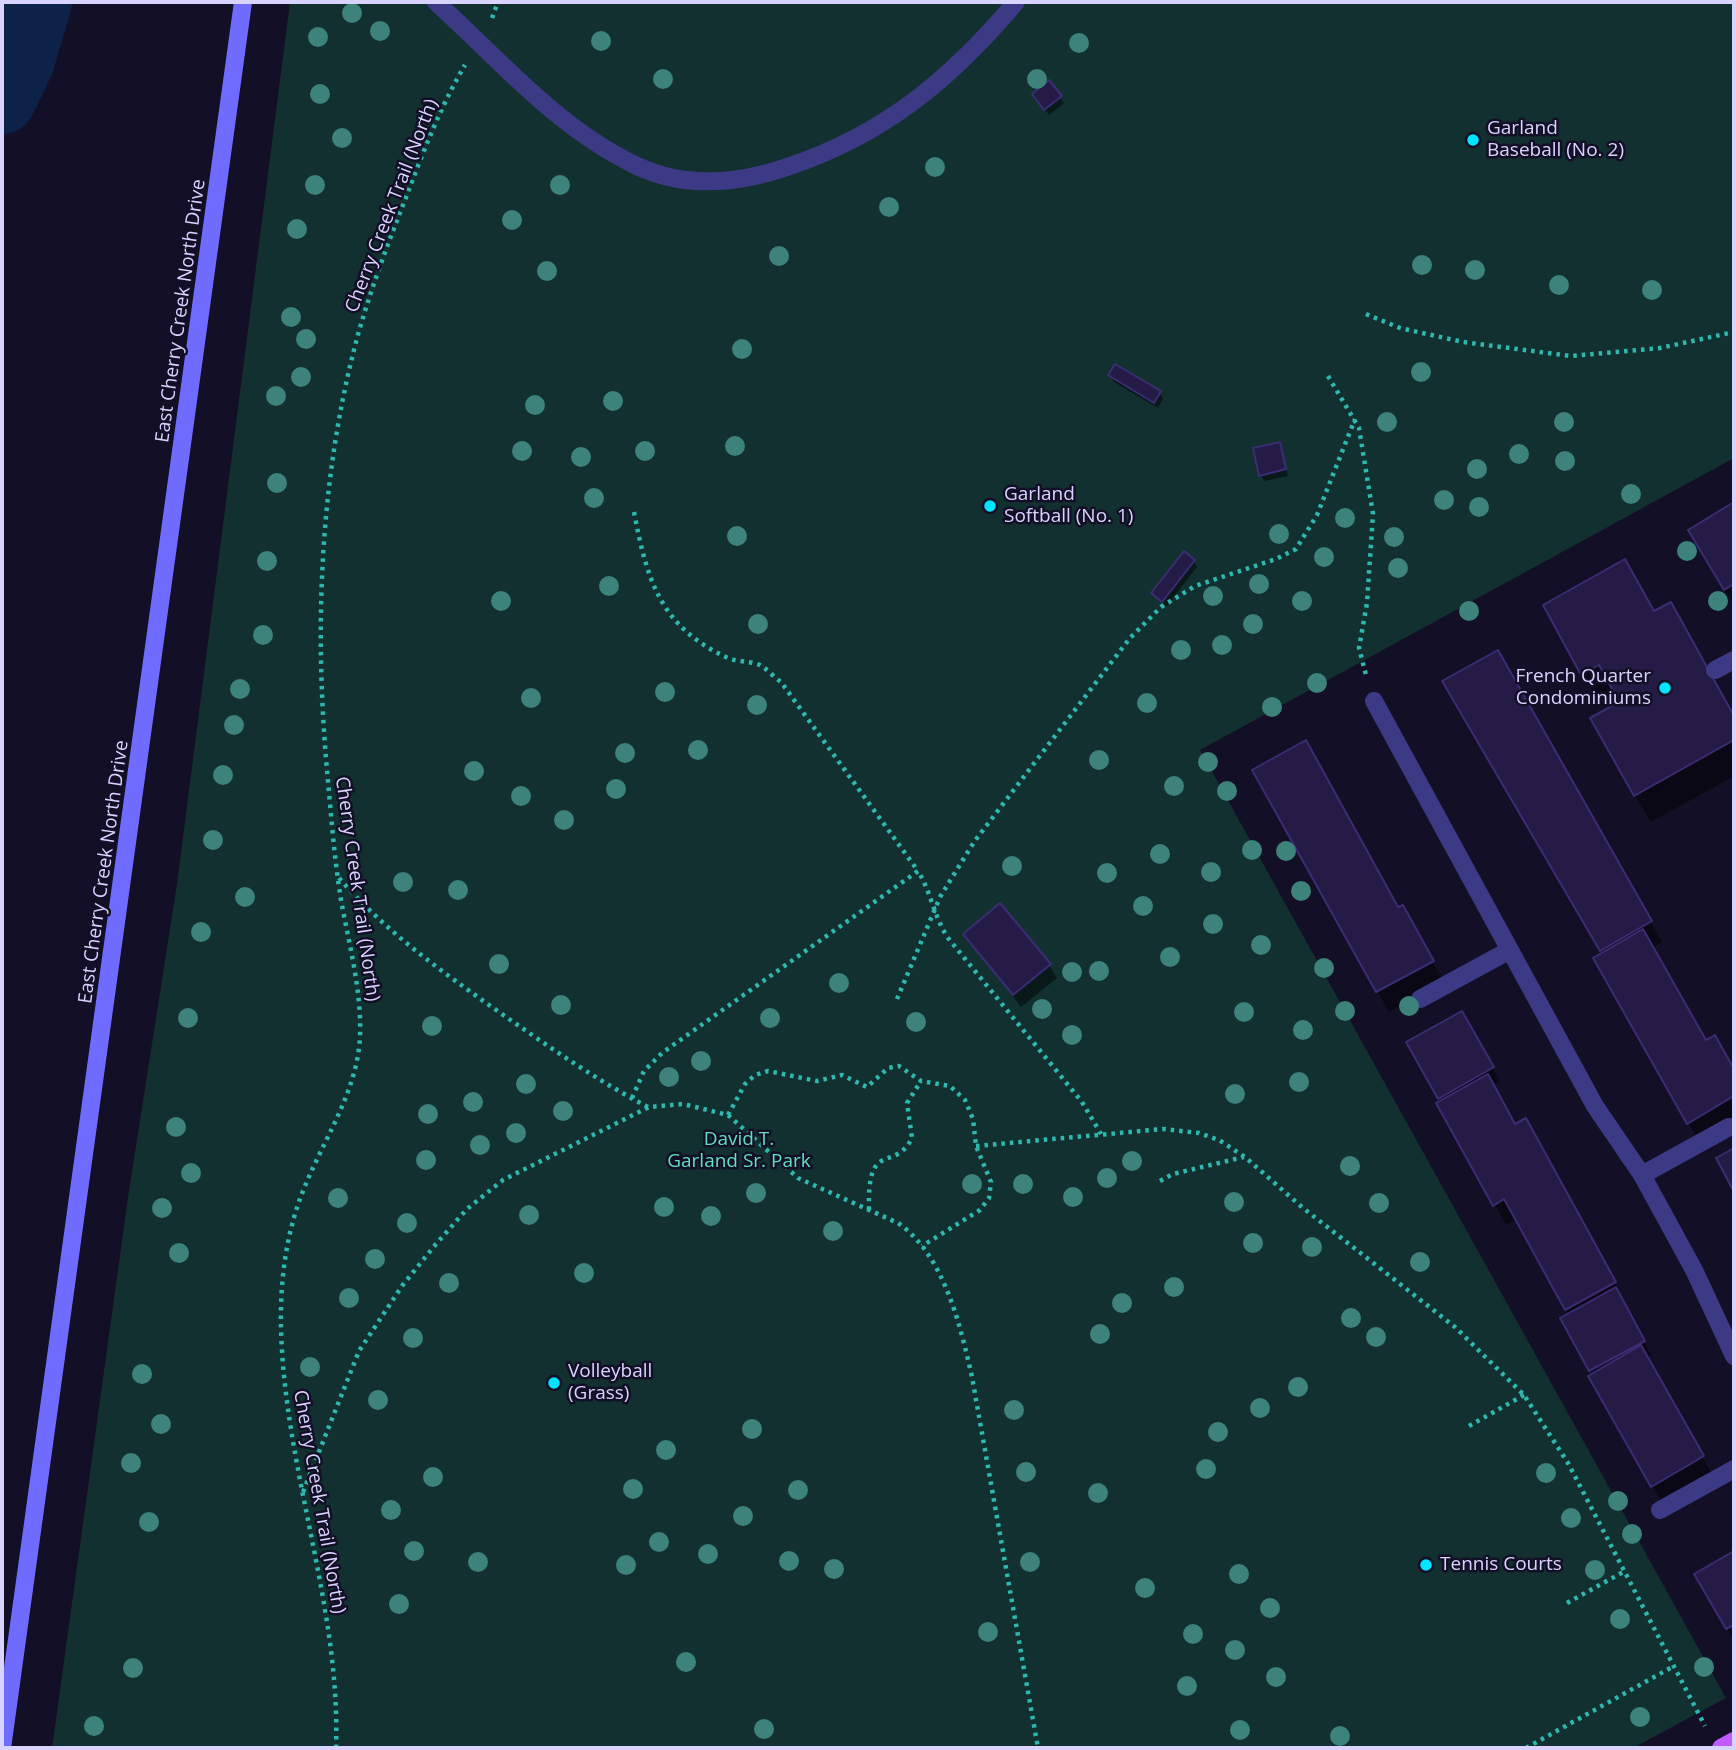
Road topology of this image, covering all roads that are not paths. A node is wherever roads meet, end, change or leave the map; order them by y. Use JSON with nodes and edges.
{"nodes":[{"id":1,"x":243,"y":2,"type":"edge"},
{"id":2,"x":436,"y":2,"type":"edge"},
{"id":3,"x":1017,"y":2,"type":"edge"},
{"id":4,"x":1734,"y":660,"type":"edge"},
{"id":5,"x":1715,"y":670,"type":"dead end"},
{"id":6,"x":1374,"y":701,"type":"road end"},
{"id":7,"x":1510,"y":950,"type":"junction"},
{"id":8,"x":1420,"y":999,"type":"dead end"},
{"id":9,"x":1728,"y":1127,"type":"dead end"},
{"id":10,"x":1642,"y":1175,"type":"junction"},
{"id":11,"x":1734,"y":1356,"type":"edge"},
{"id":12,"x":1734,"y":1469,"type":"edge"},
{"id":13,"x":1660,"y":1510,"type":"dead end"},
{"id":14,"x":1734,"y":1741,"type":"edge"},
{"id":15,"x":1716,"y":1742,"type":"edge"},
{"id":16,"x":2,"y":1748,"type":"edge"}],
"edges":[{"from":1,"to":16,"type":"street","name":"East Cherry Creek North Drive"},
{"from":2,"to":3,"type":"street"},
{"from":4,"to":5,"type":"street"},
{"from":6,"to":7,"type":"street"},
{"from":7,"to":8,"type":"street"},
{"from":7,"to":10,"type":"street"},
{"from":9,"to":10,"type":"street"},
{"from":10,"to":11,"type":"street"},
{"from":12,"to":13,"type":"street"},
{"from":14,"to":15,"type":"main road"}]}
